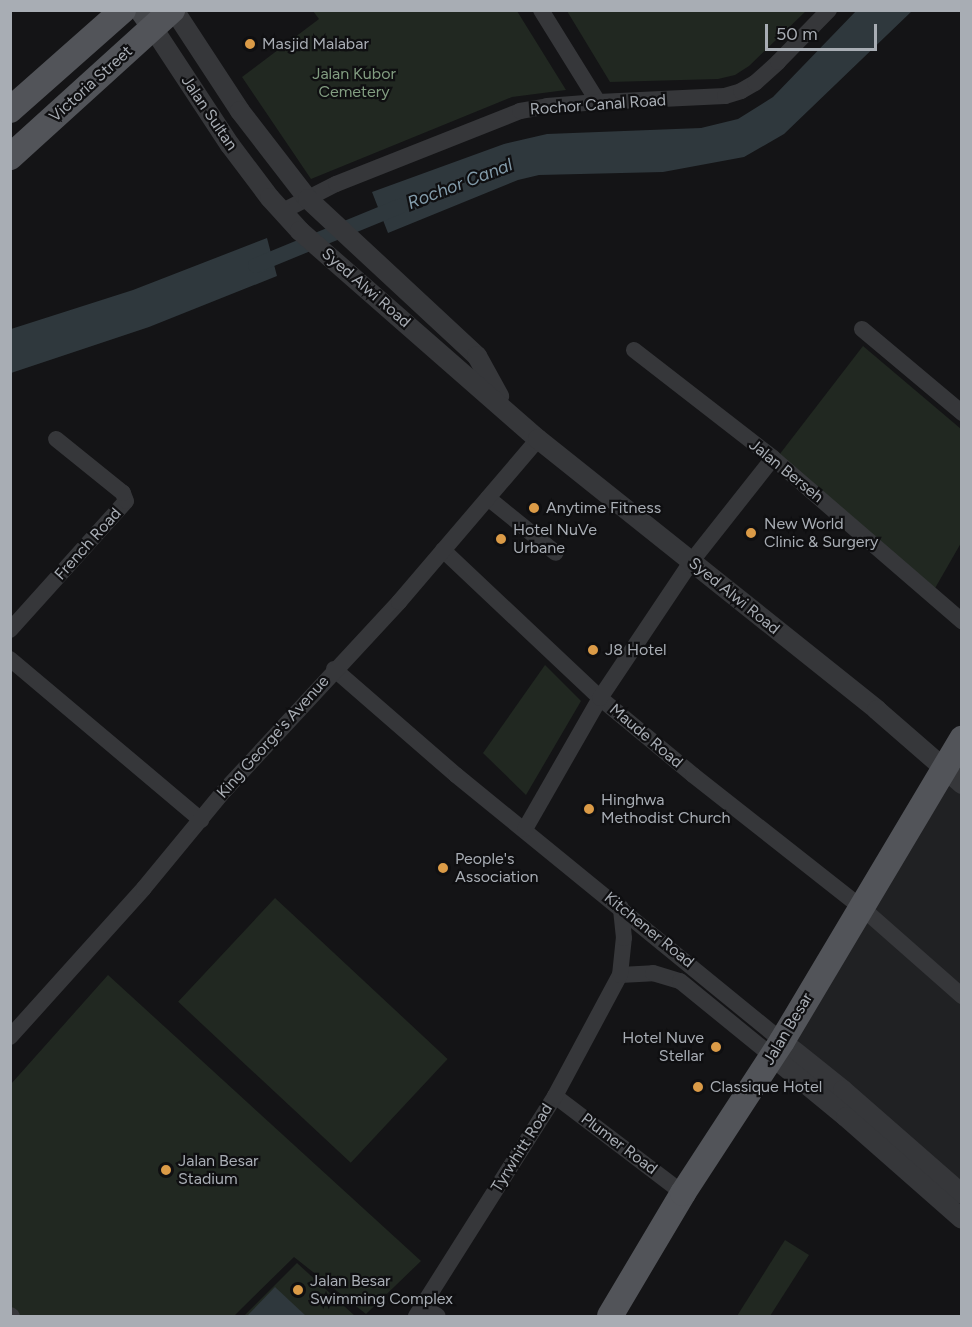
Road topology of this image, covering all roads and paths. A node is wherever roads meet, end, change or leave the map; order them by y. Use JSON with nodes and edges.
{"nodes":[{"id":1,"x":123,"y":10,"type":"edge"},
{"id":2,"x":173,"y":10,"type":"edge"},
{"id":3,"x":541,"y":10,"type":"edge"},
{"id":4,"x":829,"y":10,"type":"edge"},
{"id":5,"x":147,"y":19,"type":"edge"},
{"id":6,"x":598,"y":102,"type":"junction"},
{"id":7,"x":10,"y":110,"type":"edge"},
{"id":8,"x":10,"y":157,"type":"edge"},
{"id":9,"x":308,"y":199,"type":"junction"},
{"id":10,"x":283,"y":211,"type":"junction"},
{"id":11,"x":862,"y":330,"type":"dead end"},
{"id":12,"x":634,"y":350,"type":"dead end"},
{"id":13,"x":506,"y":409,"type":"junction"},
{"id":14,"x":962,"y":413,"type":"edge"},
{"id":15,"x":56,"y":439,"type":"dead end"},
{"id":16,"x":538,"y":440,"type":"junction"},
{"id":17,"x":773,"y":458,"type":"junction"},
{"id":18,"x":488,"y":498,"type":"junction"},
{"id":19,"x":443,"y":550,"type":"junction"},
{"id":20,"x":556,"y":553,"type":"dead end"},
{"id":21,"x":691,"y":562,"type":"junction"},
{"id":22,"x":962,"y":621,"type":"edge"},
{"id":23,"x":10,"y":630,"type":"edge"},
{"id":24,"x":10,"y":659,"type":"edge"},
{"id":25,"x":334,"y":669,"type":"junction"},
{"id":26,"x":600,"y":698,"type":"junction"},
{"id":27,"x":962,"y":739,"type":"edge"},
{"id":28,"x":953,"y":777,"type":"edge"},
{"id":29,"x":201,"y":820,"type":"junction"},
{"id":30,"x":525,"y":830,"type":"junction"},
{"id":31,"x":621,"y":907,"type":"junction"},
{"id":32,"x":861,"y":907,"type":"junction"},
{"id":33,"x":620,"y":975,"type":"junction"},
{"id":34,"x":962,"y":996,"type":"edge"},
{"id":35,"x":10,"y":1037,"type":"edge"},
{"id":36,"x":777,"y":1049,"type":"junction"},
{"id":37,"x":555,"y":1096,"type":"junction"},
{"id":38,"x":683,"y":1193,"type":"junction"},
{"id":39,"x":962,"y":1194,"type":"edge"},
{"id":40,"x":962,"y":1219,"type":"edge"},
{"id":41,"x":419,"y":1312,"type":"edge"},
{"id":42,"x":438,"y":1317,"type":"edge"},
{"id":43,"x":610,"y":1317,"type":"edge"}],
"edges":[{"from":1,"to":7,"type":"main road","name":"Victoria Street"},
{"from":2,"to":5,"type":"main road","name":"Victoria Street"},
{"from":2,"to":9,"type":"street","name":"Jalan Sultan"},
{"from":3,"to":6,"type":"street"},
{"from":4,"to":6,"type":"street","name":"Rochor Canal Road"},
{"from":5,"to":8,"type":"main road","name":"Victoria Street"},
{"from":5,"to":10,"type":"street","name":"Jalan Sultan"},
{"from":6,"to":9,"type":"street","name":"Rochor Canal Road"},
{"from":9,"to":10,"type":"street","name":"Rochor Canal Road"},
{"from":9,"to":13,"type":"street","name":"Syed Alwi Road"},
{"from":10,"to":13,"type":"street","name":"Syed Alwi Road"},
{"from":11,"to":14,"type":"street"},
{"from":12,"to":17,"type":"street","name":"Jalan Berseh"},
{"from":13,"to":16,"type":"street","name":"Syed Alwi Road"},
{"from":15,"to":23,"type":"street","name":"French Road"},
{"from":16,"to":18,"type":"street","name":"King George's Avenue"},
{"from":16,"to":21,"type":"street","name":"Syed Alwi Road"},
{"from":17,"to":21,"type":"street"},
{"from":17,"to":22,"type":"street","name":"Jalan Berseh"},
{"from":18,"to":19,"type":"street","name":"King George's Avenue"},
{"from":18,"to":20,"type":"street"},
{"from":19,"to":25,"type":"street","name":"King George's Avenue"},
{"from":19,"to":26,"type":"street","name":"Maude Road"},
{"from":21,"to":26,"type":"street"},
{"from":21,"to":28,"type":"street","name":"Syed Alwi Road"},
{"from":24,"to":29,"type":"street"},
{"from":25,"to":29,"type":"street","name":"King George's Avenue"},
{"from":25,"to":30,"type":"street","name":"Kitchener Road"},
{"from":26,"to":30,"type":"street"},
{"from":26,"to":32,"type":"street","name":"Maude Road"},
{"from":27,"to":28,"type":"main road","name":"Jalan Besar"},
{"from":28,"to":32,"type":"main road","name":"Jalan Besar"},
{"from":29,"to":35,"type":"street","name":"King George's Avenue"},
{"from":30,"to":31,"type":"street","name":"Kitchener Road"},
{"from":31,"to":33,"type":"street","name":"Tyrwhitt Road"},
{"from":31,"to":36,"type":"street","name":"Kitchener Road"},
{"from":32,"to":34,"type":"street","name":"Maude Road"},
{"from":32,"to":36,"type":"main road","name":"Jalan Besar"},
{"from":33,"to":36,"type":"street"},
{"from":33,"to":37,"type":"street","name":"Tyrwhitt Road"},
{"from":36,"to":38,"type":"main road","name":"Jalan Besar"},
{"from":36,"to":39,"type":"street","name":"Kitchener Road"},
{"from":36,"to":40,"type":"street","name":"Kitchener Road"},
{"from":37,"to":38,"type":"street","name":"Plumer Road"},
{"from":37,"to":41,"type":"street","name":"Tyrwhitt Road"},
{"from":38,"to":43,"type":"main road","name":"Jalan Besar"},
{"from":41,"to":42,"type":"street"}]}
